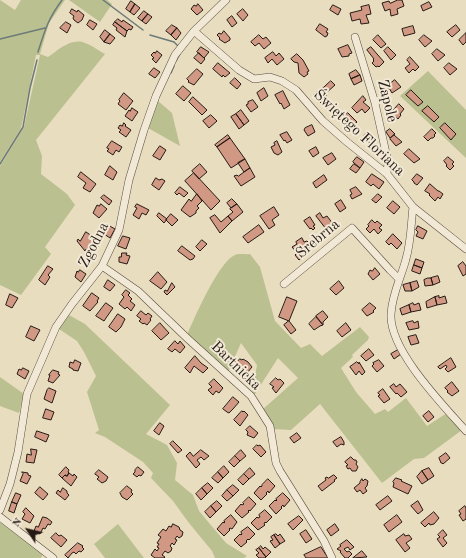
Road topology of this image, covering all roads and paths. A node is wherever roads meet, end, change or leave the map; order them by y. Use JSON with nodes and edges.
{"nodes":[{"id":1,"x":226,"y":0,"type":"edge"},
{"id":2,"x":194,"y":31,"type":"junction"},
{"id":3,"x":355,"y":36,"type":"dead end"},
{"id":4,"x":387,"y":174,"type":"junction"},
{"id":5,"x":413,"y":207,"type":"junction"},
{"id":6,"x":466,"y":249,"type":"edge"},
{"id":7,"x":102,"y":266,"type":"junction"},
{"id":8,"x":400,"y":279,"type":"junction"},
{"id":9,"x":284,"y":284,"type":"dead end"},
{"id":10,"x":466,"y":431,"type":"edge"},
{"id":11,"x":0,"y":510,"type":"edge"},
{"id":12,"x":0,"y":517,"type":"edge"},
{"id":13,"x":53,"y":558,"type":"edge"},
{"id":14,"x":332,"y":558,"type":"edge"}],
"edges":[{"from":1,"to":2,"type":"street","name":"Zgodna"},
{"from":2,"to":4,"type":"street","name":"Świętego Floriana"},
{"from":2,"to":7,"type":"street","name":"Zgodna"},
{"from":3,"to":4,"type":"street","name":"Zapole"},
{"from":4,"to":5,"type":"street","name":"Świętego Floriana"},
{"from":5,"to":6,"type":"street","name":"Świętego Floriana"},
{"from":5,"to":8,"type":"street"},
{"from":7,"to":11,"type":"street","name":"Zgodna"},
{"from":7,"to":14,"type":"street","name":"Bartnicka"},
{"from":8,"to":9,"type":"street","name":"Srebrna"},
{"from":8,"to":10,"type":"street"},
{"from":12,"to":13,"type":"street"}]}
